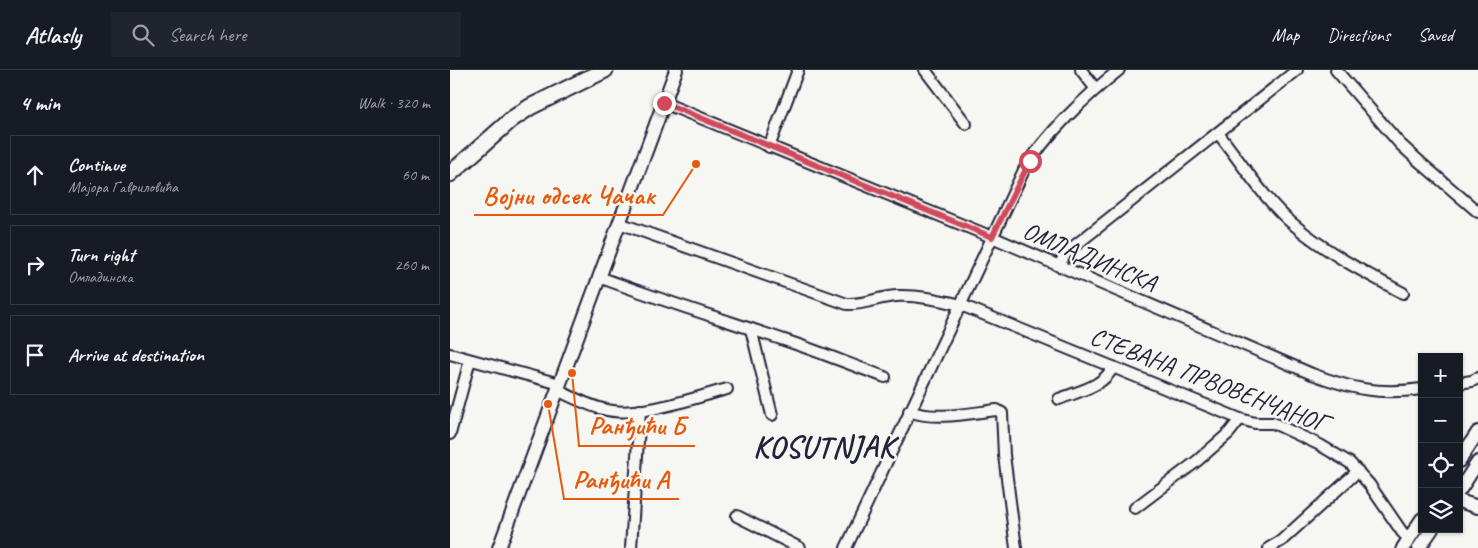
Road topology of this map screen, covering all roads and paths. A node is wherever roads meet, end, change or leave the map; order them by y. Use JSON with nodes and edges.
{"nodes":[{"id":1,"x":605,"y":70,"type":"edge"},
{"id":2,"x":676,"y":70,"type":"edge"},
{"id":3,"x":798,"y":70,"type":"edge"},
{"id":4,"x":925,"y":70,"type":"edge"},
{"id":5,"x":1081,"y":70,"type":"edge"},
{"id":6,"x":1119,"y":70,"type":"edge"},
{"id":7,"x":1297,"y":70,"type":"edge"},
{"id":8,"x":1336,"y":70,"type":"edge"},
{"id":9,"x":1095,"y":88,"type":"junction"},
{"id":10,"x":664,"y":103,"type":"junction"},
{"id":11,"x":966,"y":124,"type":"dead end"},
{"id":12,"x":1218,"y":132,"type":"junction"},
{"id":13,"x":769,"y":147,"type":"junction"},
{"id":14,"x":450,"y":174,"type":"edge"},
{"id":15,"x":1478,"y":212,"type":"edge"},
{"id":16,"x":619,"y":223,"type":"junction"},
{"id":17,"x":992,"y":237,"type":"junction"},
{"id":18,"x":1059,"y":266,"type":"junction"},
{"id":19,"x":599,"y":277,"type":"junction"},
{"id":20,"x":1403,"y":293,"type":"dead end"},
{"id":21,"x":961,"y":305,"type":"junction"},
{"id":22,"x":751,"y":329,"type":"junction"},
{"id":23,"x":450,"y":354,"type":"edge"},
{"id":24,"x":470,"y":360,"type":"junction"},
{"id":25,"x":1114,"y":367,"type":"junction"},
{"id":26,"x":885,"y":377,"type":"dead end"},
{"id":27,"x":1476,"y":380,"type":"edge"},
{"id":28,"x":1463,"y":382,"type":"edge"},
{"id":29,"x":558,"y":387,"type":"junction"},
{"id":30,"x":727,"y":389,"type":"dead end"},
{"id":31,"x":1418,"y":390,"type":"edge"},
{"id":32,"x":1059,"y":399,"type":"dead end"},
{"id":33,"x":640,"y":410,"type":"junction"},
{"id":34,"x":909,"y":411,"type":"junction"},
{"id":35,"x":772,"y":415,"type":"dead end"},
{"id":36,"x":1240,"y":419,"type":"junction"},
{"id":37,"x":1478,"y":432,"type":"edge"},
{"id":38,"x":450,"y":434,"type":"edge"},
{"id":39,"x":1463,"y":455,"type":"edge"},
{"id":40,"x":1478,"y":462,"type":"edge"},
{"id":41,"x":1358,"y":471,"type":"junction"},
{"id":42,"x":1461,"y":488,"type":"edge"},
{"id":43,"x":1463,"y":502,"type":"edge"},
{"id":44,"x":1478,"y":507,"type":"edge"},
{"id":45,"x":1135,"y":508,"type":"dead end"},
{"id":46,"x":737,"y":516,"type":"dead end"},
{"id":47,"x":1418,"y":525,"type":"edge"},
{"id":48,"x":1429,"y":533,"type":"edge"},
{"id":49,"x":1406,"y":543,"type":"edge"},
{"id":50,"x":499,"y":548,"type":"edge"},
{"id":51,"x":631,"y":548,"type":"edge"},
{"id":52,"x":800,"y":548,"type":"edge"},
{"id":53,"x":846,"y":548,"type":"edge"},
{"id":54,"x":1016,"y":548,"type":"edge"},
{"id":55,"x":1269,"y":548,"type":"edge"},
{"id":56,"x":1419,"y":548,"type":"edge"}],
"edges":[{"from":1,"to":14,"type":"main road"},
{"from":2,"to":10,"type":"street"},
{"from":3,"to":13,"type":"street"},
{"from":4,"to":11,"type":"street"},
{"from":5,"to":9,"type":"street"},
{"from":6,"to":9,"type":"street"},
{"from":7,"to":12,"type":"street"},
{"from":8,"to":15,"type":"street"},
{"from":9,"to":17,"type":"street"},
{"from":10,"to":13,"type":"street","name":"ОМЛАДИНСКА"},
{"from":10,"to":16,"type":"street"},
{"from":12,"to":18,"type":"street"},
{"from":12,"to":20,"type":"street"},
{"from":13,"to":17,"type":"street","name":"ОМЛАДИНСКА"},
{"from":16,"to":19,"type":"street"},
{"from":16,"to":21,"type":"street","name":"СТЕВАНА ПРВОВЕНЧАНОГ"},
{"from":17,"to":18,"type":"street","name":"ОМЛАДИНСКА"},
{"from":17,"to":21,"type":"street"},
{"from":18,"to":31,"type":"street","name":"ОМЛАДИНСКА"},
{"from":19,"to":22,"type":"street"},
{"from":19,"to":29,"type":"street"},
{"from":21,"to":25,"type":"street","name":"СТЕВАНА ПРВОВЕНЧАНОГ"},
{"from":21,"to":34,"type":"street"},
{"from":22,"to":26,"type":"street"},
{"from":22,"to":35,"type":"street"},
{"from":23,"to":24,"type":"street"},
{"from":24,"to":29,"type":"street"},
{"from":24,"to":38,"type":"street"},
{"from":25,"to":32,"type":"street"},
{"from":25,"to":36,"type":"street","name":"СТЕВАНА ПРВОВЕНЧАНОГ"},
{"from":27,"to":28,"type":"street"},
{"from":29,"to":33,"type":"street"},
{"from":29,"to":50,"type":"street"},
{"from":30,"to":33,"type":"street"},
{"from":33,"to":51,"type":"street"},
{"from":34,"to":53,"type":"street"},
{"from":34,"to":54,"type":"street"},
{"from":36,"to":41,"type":"street","name":"СТЕВАНА ПРВОВЕНЧАНОГ"},
{"from":36,"to":45,"type":"street"},
{"from":37,"to":39,"type":"street"},
{"from":40,"to":42,"type":"street"},
{"from":41,"to":49,"type":"street","name":"СТЕВАНА ПРВОВЕНЧАНОГ"},
{"from":41,"to":55,"type":"street"},
{"from":43,"to":44,"type":"street"},
{"from":46,"to":52,"type":"street"},
{"from":47,"to":49,"type":"street"},
{"from":48,"to":56,"type":"street"}]}
